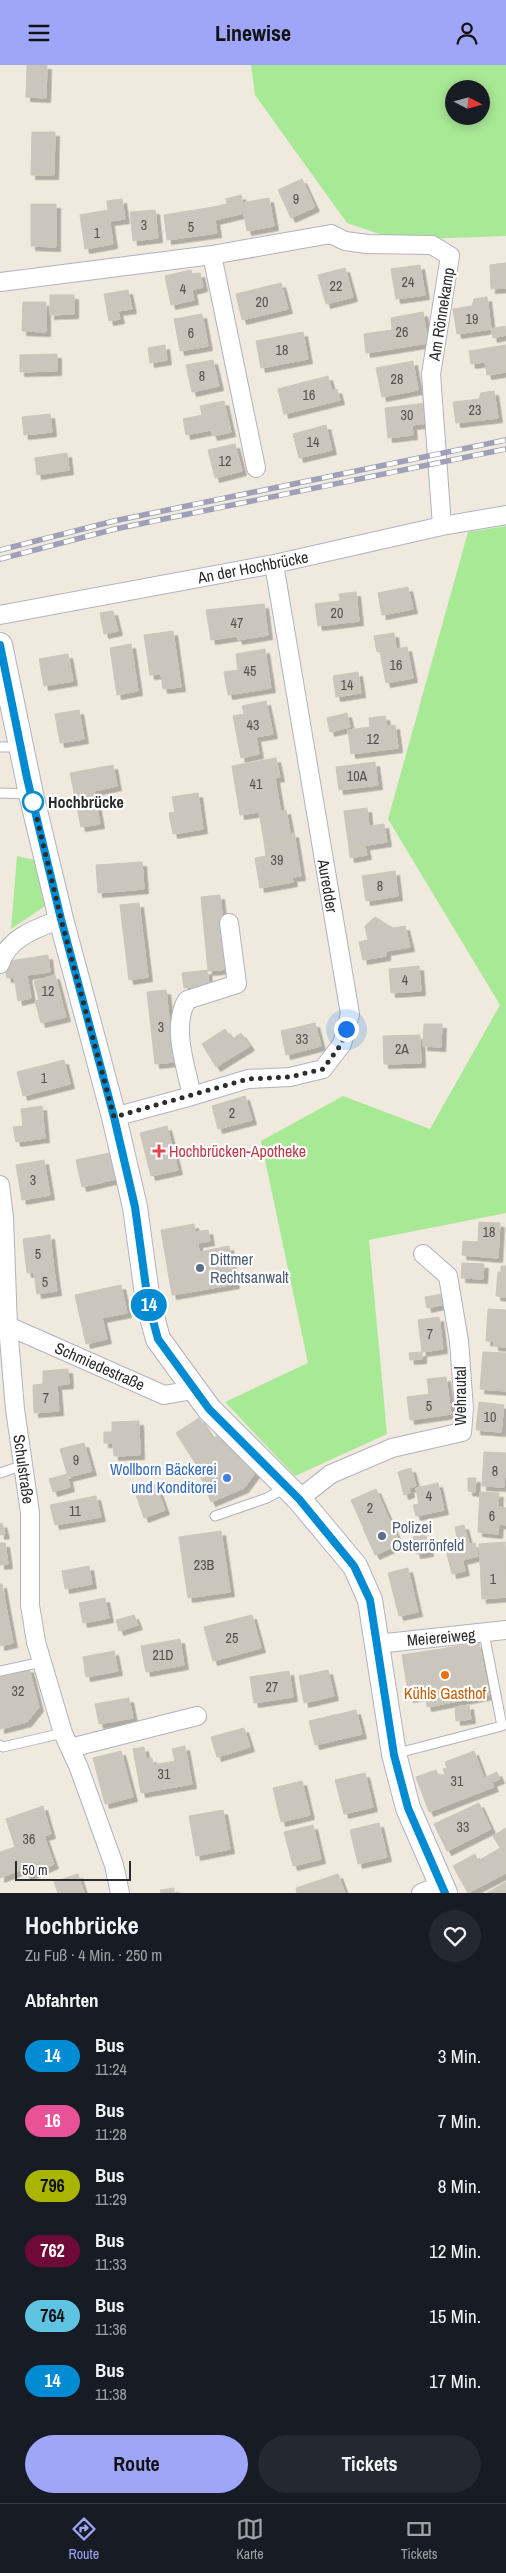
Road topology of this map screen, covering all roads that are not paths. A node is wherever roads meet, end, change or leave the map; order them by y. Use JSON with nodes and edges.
{"nodes":[{"id":1,"x":212,"y":255,"type":"junction"},
{"id":2,"x":0,"y":282,"type":"edge"},
{"id":3,"x":256,"y":468,"type":"dead end"},
{"id":4,"x":506,"y":515,"type":"edge"},
{"id":5,"x":442,"y":526,"type":"junction"},
{"id":6,"x":274,"y":564,"type":"junction"},
{"id":7,"x":0,"y":615,"type":"edge"},
{"id":8,"x":0,"y":645,"type":"edge"},
{"id":9,"x":10,"y":747,"type":"edge"},
{"id":10,"x":0,"y":793,"type":"edge"},
{"id":11,"x":31,"y":794,"type":"junction"},
{"id":12,"x":61,"y":919,"type":"junction"},
{"id":13,"x":229,"y":923,"type":"dead end"},
{"id":14,"x":0,"y":964,"type":"edge"},
{"id":15,"x":192,"y":1096,"type":"junction"},
{"id":16,"x":114,"y":1117,"type":"junction"},
{"id":17,"x":0,"y":1185,"type":"edge"},
{"id":18,"x":2,"y":1218,"type":"edge"},
{"id":19,"x":423,"y":1254,"type":"dead end"},
{"id":20,"x":8,"y":1326,"type":"junction"},
{"id":21,"x":194,"y":1390,"type":"junction"},
{"id":22,"x":24,"y":1465,"type":"junction"},
{"id":23,"x":0,"y":1473,"type":"edge"},
{"id":24,"x":293,"y":1493,"type":"junction"},
{"id":25,"x":215,"y":1516,"type":"dead end"},
{"id":26,"x":506,"y":1631,"type":"edge"},
{"id":27,"x":484,"y":1633,"type":"junction"},
{"id":28,"x":377,"y":1644,"type":"junction"},
{"id":29,"x":42,"y":1662,"type":"junction"},
{"id":30,"x":0,"y":1671,"type":"edge"},
{"id":31,"x":197,"y":1716,"type":"dead end"},
{"id":32,"x":67,"y":1740,"type":"junction"},
{"id":33,"x":0,"y":1745,"type":"edge"},
{"id":34,"x":394,"y":1755,"type":"junction"},
{"id":35,"x":436,"y":1890,"type":"edge"},
{"id":36,"x":120,"y":1893,"type":"edge"}],
"edges":[{"from":1,"to":2,"type":"street","name":"Am Rönnekamp"},
{"from":1,"to":3,"type":"street"},
{"from":1,"to":5,"type":"street","name":"Am Rönnekamp"},
{"from":4,"to":5,"type":"street","name":"An der Hochbrücke"},
{"from":5,"to":6,"type":"street","name":"An der Hochbrücke"},
{"from":6,"to":7,"type":"street","name":"An der Hochbrücke"},
{"from":6,"to":15,"type":"street","name":"Auredder"},
{"from":8,"to":9,"type":"main road"},
{"from":9,"to":11,"type":"main road"},
{"from":10,"to":11,"type":"lane"},
{"from":11,"to":12,"type":"main road"},
{"from":12,"to":14,"type":"street"},
{"from":12,"to":16,"type":"main road"},
{"from":13,"to":15,"type":"street"},
{"from":15,"to":16,"type":"street","name":"Auredder"},
{"from":16,"to":21,"type":"main road"},
{"from":17,"to":18,"type":"street","name":"Schulstraße"},
{"from":18,"to":20,"type":"street","name":"Schulstraße"},
{"from":19,"to":24,"type":"street","name":"Wehrautal"},
{"from":20,"to":21,"type":"street","name":"Schmiedestraße"},
{"from":20,"to":22,"type":"street","name":"Schulstraße"},
{"from":21,"to":24,"type":"main road"},
{"from":22,"to":23,"type":"lane"},
{"from":22,"to":29,"type":"street","name":"Schulstraße"},
{"from":24,"to":25,"type":"lane"},
{"from":24,"to":28,"type":"main road"},
{"from":26,"to":27,"type":"street","name":"Meiereiweg"},
{"from":27,"to":28,"type":"street","name":"Meiereiweg"},
{"from":27,"to":34,"type":"lane"},
{"from":28,"to":34,"type":"main road"},
{"from":29,"to":30,"type":"lane"},
{"from":29,"to":32,"type":"street","name":"Schulstraße"},
{"from":31,"to":32,"type":"street"},
{"from":32,"to":33,"type":"lane"},
{"from":32,"to":36,"type":"street","name":"Schulstraße"},
{"from":34,"to":35,"type":"main road"}]}
